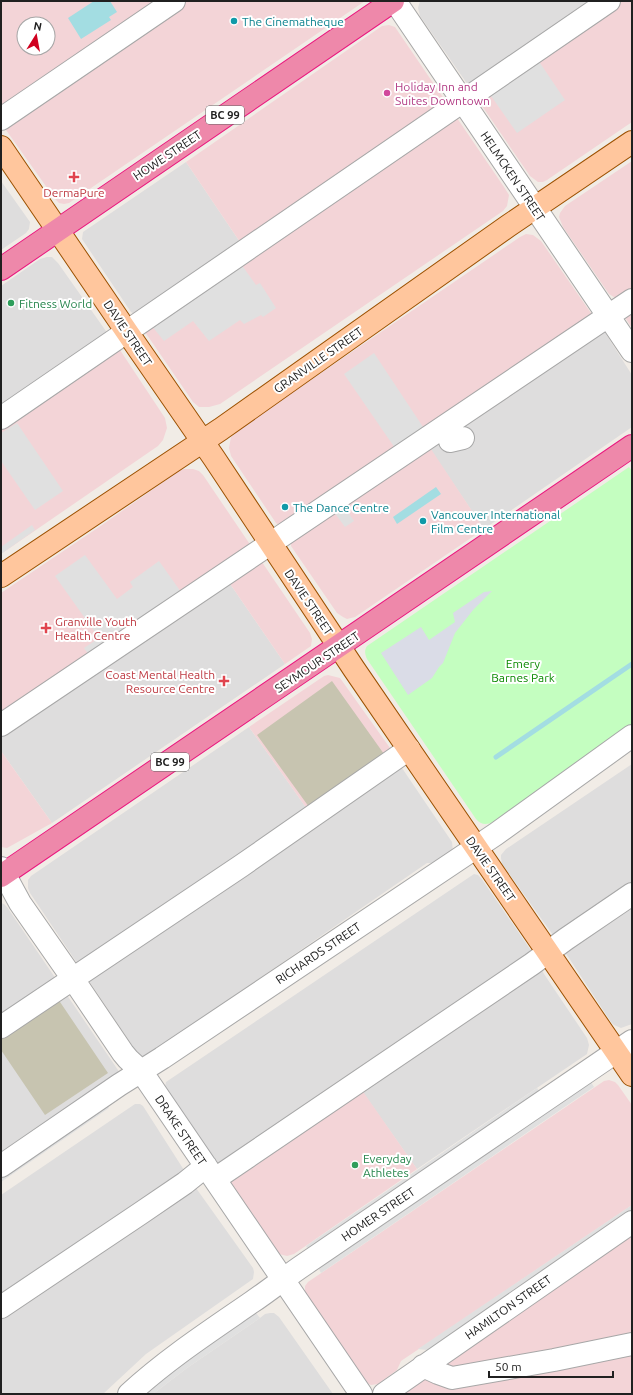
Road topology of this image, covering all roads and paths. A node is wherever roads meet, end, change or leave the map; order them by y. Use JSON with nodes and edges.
{"nodes":[{"id":1,"x":174,"y":1,"type":"edge"},
{"id":2,"x":394,"y":1,"type":"edge"},
{"id":3,"x":609,"y":1,"type":"edge"},
{"id":4,"x":463,"y":102,"type":"junction"},
{"id":5,"x":1,"y":118,"type":"edge"},
{"id":6,"x":632,"y":142,"type":"edge"},
{"id":7,"x":1,"y":146,"type":"edge"},
{"id":8,"x":535,"y":208,"type":"junction"},
{"id":9,"x":58,"y":230,"type":"junction"},
{"id":10,"x":1,"y":269,"type":"edge"},
{"id":11,"x":632,"y":300,"type":"edge"},
{"id":12,"x":609,"y":316,"type":"junction"},
{"id":13,"x":126,"y":332,"type":"junction"},
{"id":14,"x":632,"y":351,"type":"edge"},
{"id":15,"x":1,"y":418,"type":"edge"},
{"id":16,"x":203,"y":441,"type":"junction"},
{"id":17,"x":632,"y":446,"type":"edge"},
{"id":18,"x":270,"y":544,"type":"junction"},
{"id":19,"x":1,"y":576,"type":"edge"},
{"id":20,"x":339,"y":646,"type":"junction"},
{"id":21,"x":1,"y":725,"type":"edge"},
{"id":22,"x":632,"y":736,"type":"edge"},
{"id":23,"x":409,"y":749,"type":"junction"},
{"id":24,"x":476,"y":847,"type":"junction"},
{"id":25,"x":2,"y":872,"type":"edge"},
{"id":26,"x":632,"y":894,"type":"edge"},
{"id":27,"x":548,"y":952,"type":"junction"},
{"id":28,"x":73,"y":979,"type":"junction"},
{"id":29,"x":1,"y":1028,"type":"edge"},
{"id":30,"x":624,"y":1046,"type":"edge"},
{"id":31,"x":141,"y":1071,"type":"junction"},
{"id":32,"x":632,"y":1075,"type":"edge"},
{"id":33,"x":1,"y":1166,"type":"edge"},
{"id":34,"x":210,"y":1173,"type":"junction"},
{"id":35,"x":632,"y":1222,"type":"edge"},
{"id":36,"x":284,"y":1279,"type":"junction"},
{"id":37,"x":1,"y":1307,"type":"edge"},
{"id":38,"x":632,"y":1344,"type":"edge"},
{"id":39,"x":423,"y":1366,"type":"junction"},
{"id":40,"x":129,"y":1394,"type":"edge"},
{"id":41,"x":361,"y":1394,"type":"edge"},
{"id":42,"x":384,"y":1394,"type":"edge"}],
"edges":[{"from":1,"to":5,"type":"street"},
{"from":2,"to":4,"type":"street","name":"HELMCKEN STREET"},
{"from":2,"to":9,"type":"highway","name":"HOWE STREET","number":"BC 99"},
{"from":3,"to":4,"type":"street"},
{"from":4,"to":8,"type":"street","name":"HELMCKEN STREET"},
{"from":4,"to":13,"type":"street"},
{"from":6,"to":8,"type":"main road","name":"GRANVILLE STREET"},
{"from":7,"to":9,"type":"main road","name":"DAVIE STREET"},
{"from":8,"to":12,"type":"street","name":"HELMCKEN STREET"},
{"from":8,"to":16,"type":"main road","name":"GRANVILLE STREET"},
{"from":9,"to":10,"type":"highway","name":"HOWE STREET","number":"BC 99"},
{"from":9,"to":13,"type":"main road","name":"DAVIE STREET"},
{"from":11,"to":12,"type":"street"},
{"from":12,"to":14,"type":"street","name":"HELMCKEN STREET"},
{"from":12,"to":18,"type":"street"},
{"from":13,"to":15,"type":"street"},
{"from":13,"to":16,"type":"main road","name":"DAVIE STREET"},
{"from":16,"to":18,"type":"main road","name":"DAVIE STREET"},
{"from":16,"to":19,"type":"main road","name":"GRANVILLE STREET"},
{"from":17,"to":20,"type":"highway","name":"SEYMOUR STREET","number":"BC 99"},
{"from":18,"to":20,"type":"main road","name":"DAVIE STREET"},
{"from":18,"to":21,"type":"street"},
{"from":20,"to":23,"type":"main road","name":"DAVIE STREET"},
{"from":20,"to":25,"type":"highway","name":"SEYMOUR STREET","number":"BC 99"},
{"from":22,"to":24,"type":"street","name":"RICHARDS STREET"},
{"from":23,"to":24,"type":"main road","name":"DAVIE STREET"},
{"from":23,"to":28,"type":"street"},
{"from":24,"to":27,"type":"main road","name":"DAVIE STREET"},
{"from":24,"to":31,"type":"street","name":"RICHARDS STREET"},
{"from":25,"to":28,"type":"street","name":"DRAKE STREET"},
{"from":26,"to":27,"type":"street"},
{"from":27,"to":30,"type":"main road","name":"DAVIE STREET"},
{"from":27,"to":34,"type":"street"},
{"from":28,"to":29,"type":"street"},
{"from":28,"to":31,"type":"street","name":"DRAKE STREET"},
{"from":30,"to":32,"type":"main road","name":"DAVIE STREET"},
{"from":30,"to":36,"type":"street","name":"HOMER STREET"},
{"from":31,"to":33,"type":"street","name":"RICHARDS STREET"},
{"from":31,"to":34,"type":"street","name":"DRAKE STREET"},
{"from":34,"to":36,"type":"street","name":"DRAKE STREET"},
{"from":34,"to":37,"type":"street"},
{"from":35,"to":39,"type":"street","name":"HAMILTON STREET"},
{"from":36,"to":40,"type":"street","name":"HOMER STREET"},
{"from":36,"to":41,"type":"street","name":"DRAKE STREET"},
{"from":38,"to":39,"type":"street"},
{"from":39,"to":42,"type":"street","name":"HAMILTON STREET"}]}
